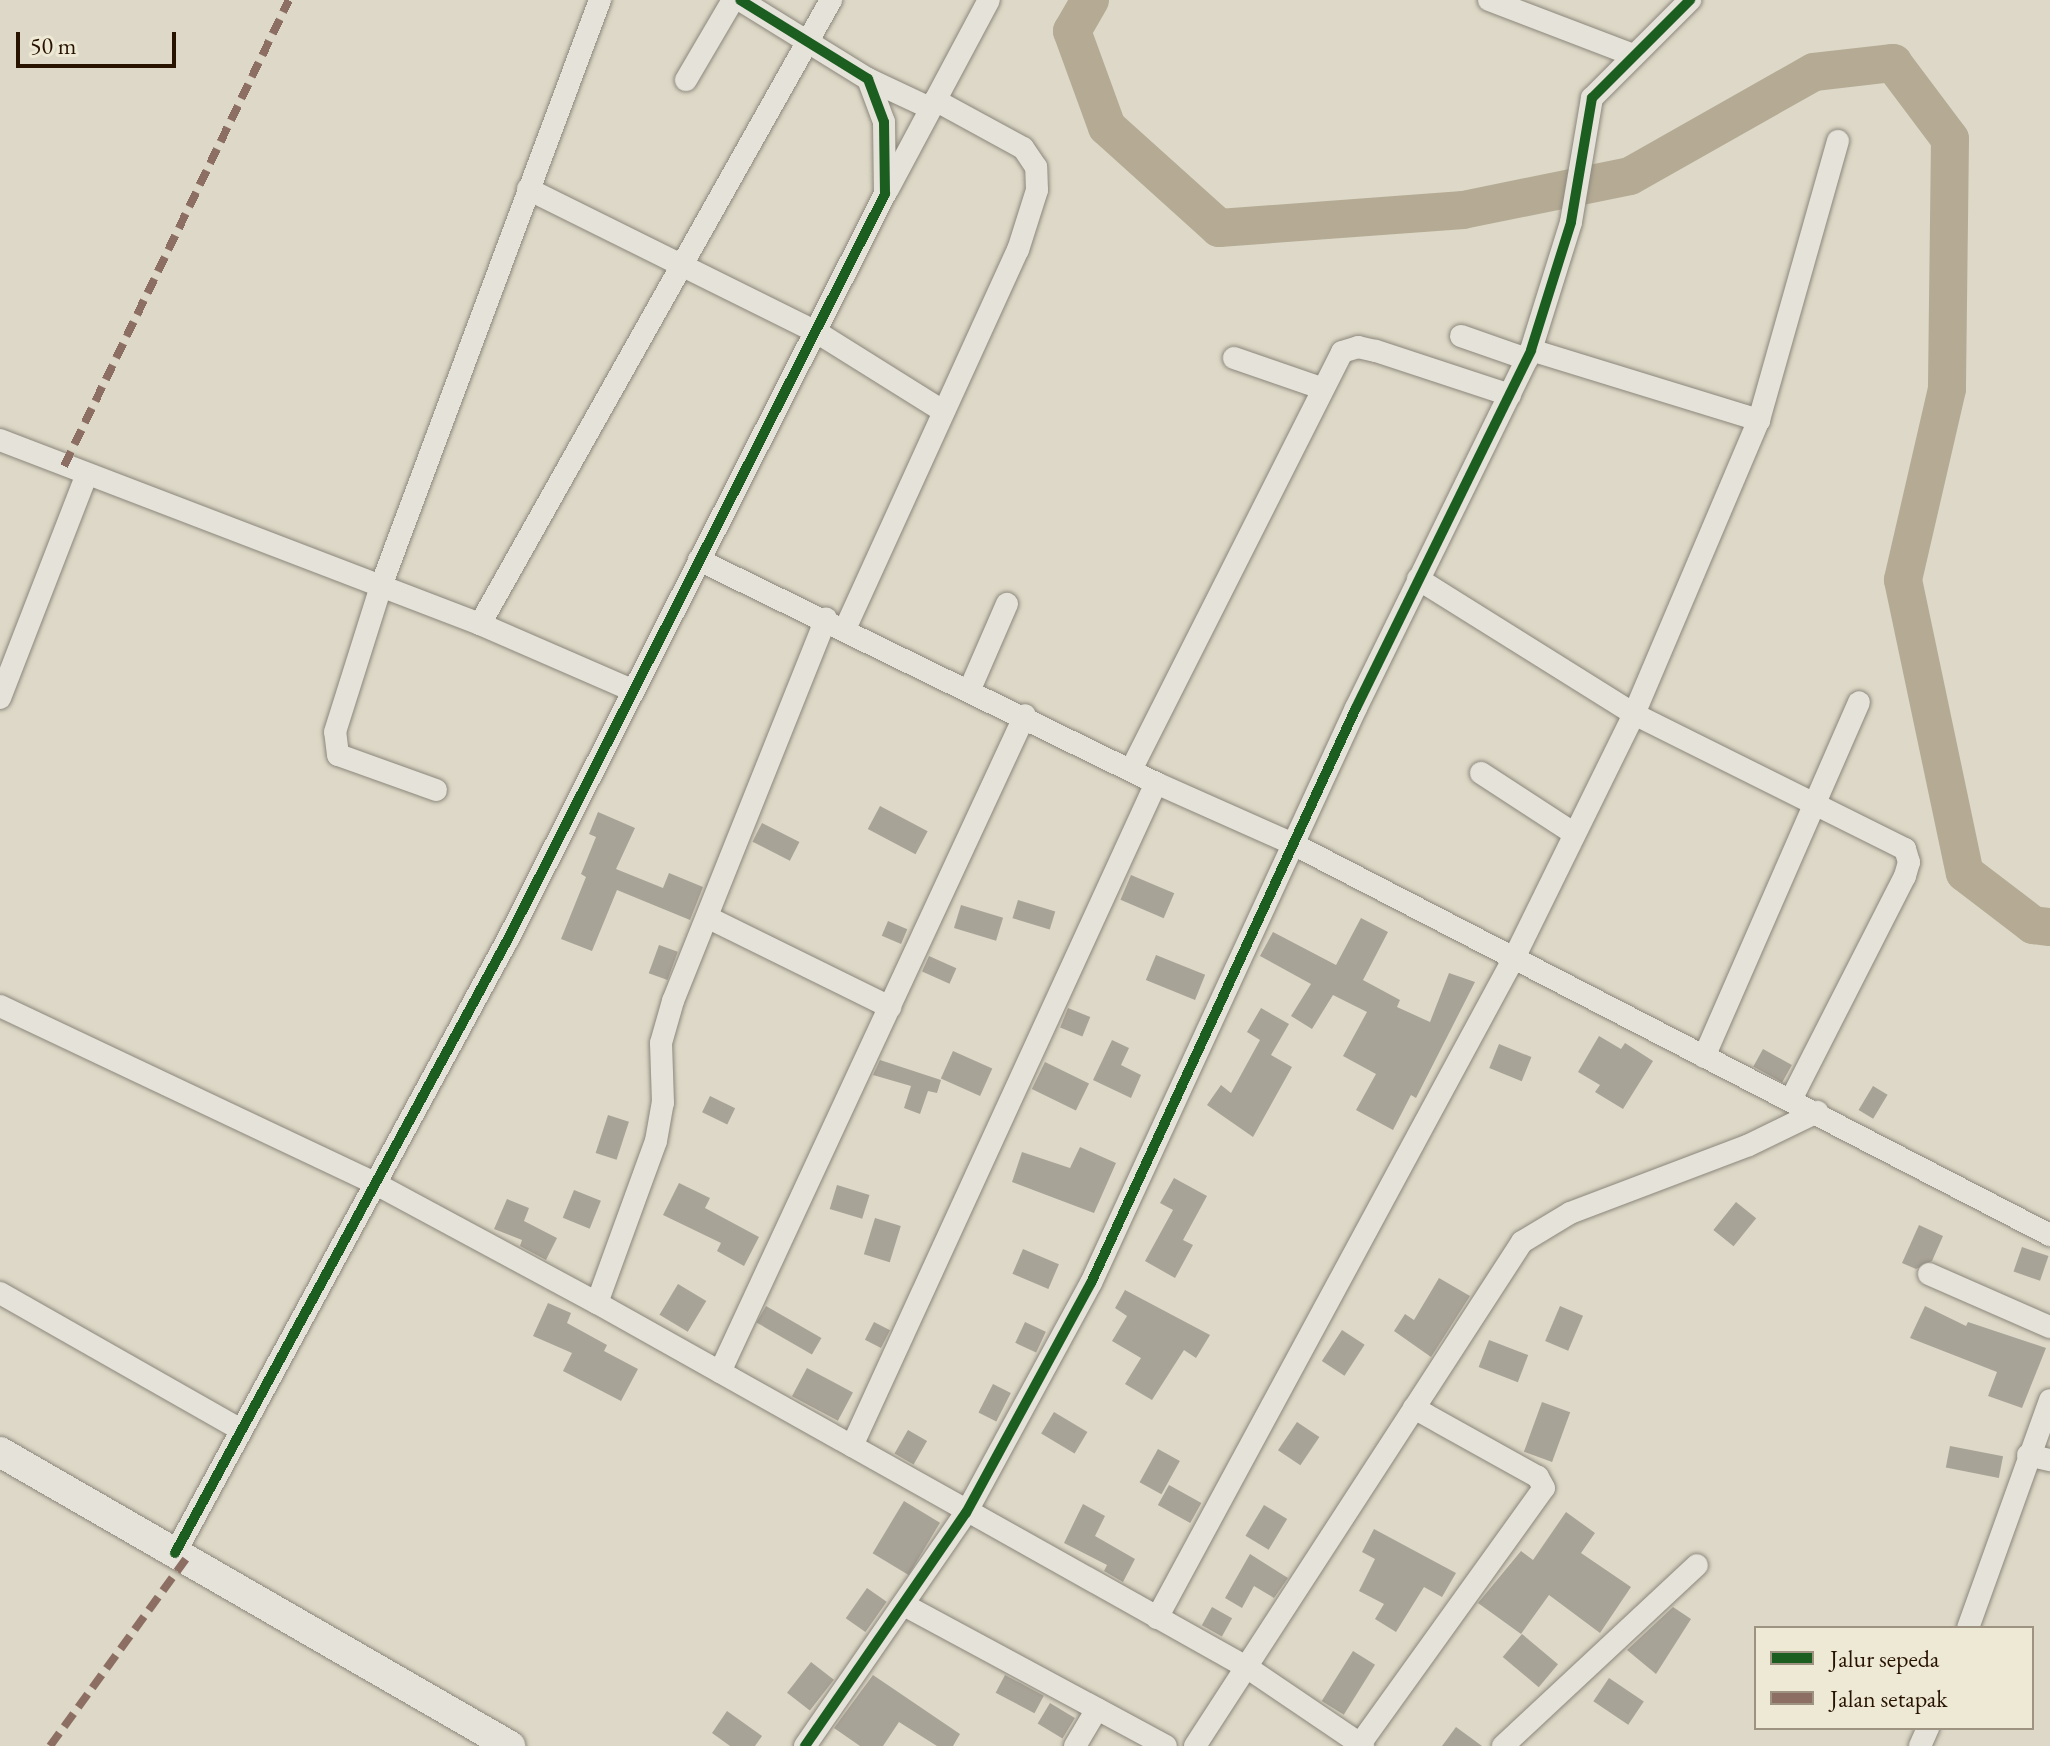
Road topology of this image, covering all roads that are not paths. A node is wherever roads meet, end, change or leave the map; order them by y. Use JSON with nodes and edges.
{"nodes":[{"id":1,"x":600,"y":0,"type":"edge"},
{"id":2,"x":733,"y":0,"type":"edge"},
{"id":3,"x":740,"y":0,"type":"edge"},
{"id":4,"x":831,"y":0,"type":"edge"},
{"id":5,"x":989,"y":0,"type":"edge"},
{"id":6,"x":1489,"y":0,"type":"edge"},
{"id":7,"x":1690,"y":0,"type":"edge"},
{"id":8,"x":809,"y":39,"type":"junction"},
{"id":9,"x":1633,"y":55,"type":"junction"},
{"id":10,"x":868,"y":79,"type":"junction"},
{"id":11,"x":686,"y":80,"type":"dead end"},
{"id":12,"x":932,"y":104,"type":"junction"},
{"id":13,"x":1838,"y":141,"type":"dead end"},
{"id":14,"x":528,"y":189,"type":"junction"},
{"id":15,"x":885,"y":194,"type":"junction"},
{"id":16,"x":684,"y":265,"type":"junction"},
{"id":17,"x":818,"y":333,"type":"junction"},
{"id":18,"x":1461,"y":336,"type":"dead end"},
{"id":19,"x":1529,"y":355,"type":"junction"},
{"id":20,"x":1234,"y":358,"type":"dead end"},
{"id":21,"x":1321,"y":388,"type":"junction"},
{"id":22,"x":1510,"y":395,"type":"junction"},
{"id":23,"x":943,"y":411,"type":"junction"},
{"id":24,"x":1759,"y":420,"type":"junction"},
{"id":25,"x":0,"y":440,"type":"edge"},
{"id":26,"x":86,"y":476,"type":"junction"},
{"id":27,"x":699,"y":560,"type":"junction"},
{"id":28,"x":1418,"y":579,"type":"junction"},
{"id":29,"x":381,"y":586,"type":"junction"},
{"id":30,"x":1007,"y":604,"type":"dead end"},
{"id":31,"x":480,"y":624,"type":"junction"},
{"id":32,"x":836,"y":624,"type":"junction"},
{"id":33,"x":970,"y":689,"type":"junction"},
{"id":34,"x":632,"y":690,"type":"junction"},
{"id":35,"x":0,"y":698,"type":"edge"},
{"id":36,"x":1859,"y":702,"type":"dead end"},
{"id":37,"x":1634,"y":714,"type":"junction"},
{"id":38,"x":1025,"y":715,"type":"junction"},
{"id":39,"x":1131,"y":770,"type":"junction"},
{"id":40,"x":1481,"y":773,"type":"dead end"},
{"id":41,"x":1156,"y":783,"type":"junction"},
{"id":42,"x":436,"y":790,"type":"dead end"},
{"id":43,"x":1817,"y":806,"type":"junction"},
{"id":44,"x":1573,"y":833,"type":"junction"},
{"id":45,"x":1295,"y":845,"type":"junction"},
{"id":46,"x":709,"y":918,"type":"junction"},
{"id":47,"x":1515,"y":956,"type":"junction"},
{"id":48,"x":0,"y":1006,"type":"edge"},
{"id":49,"x":890,"y":1007,"type":"junction"},
{"id":50,"x":1704,"y":1057,"type":"junction"},
{"id":51,"x":1792,"y":1098,"type":"junction"},
{"id":52,"x":1817,"y":1112,"type":"junction"},
{"id":53,"x":376,"y":1184,"type":"junction"},
{"id":54,"x":2050,"y":1235,"type":"edge"},
{"id":55,"x":1929,"y":1274,"type":"dead end"},
{"id":56,"x":0,"y":1293,"type":"edge"},
{"id":57,"x":597,"y":1303,"type":"junction"},
{"id":58,"x":2050,"y":1327,"type":"edge"},
{"id":59,"x":720,"y":1372,"type":"junction"},
{"id":60,"x":2050,"y":1400,"type":"edge"},
{"id":61,"x":1414,"y":1408,"type":"junction"},
{"id":62,"x":241,"y":1430,"type":"junction"},
{"id":63,"x":852,"y":1446,"type":"junction"},
{"id":64,"x":0,"y":1452,"type":"edge"},
{"id":65,"x":2028,"y":1455,"type":"junction"},
{"id":66,"x":2050,"y":1460,"type":"edge"},
{"id":67,"x":966,"y":1513,"type":"junction"},
{"id":68,"x":175,"y":1553,"type":"junction"},
{"id":69,"x":1697,"y":1565,"type":"dead end"},
{"id":70,"x":906,"y":1606,"type":"junction"},
{"id":71,"x":1157,"y":1618,"type":"junction"},
{"id":72,"x":1969,"y":1626,"type":"edge"},
{"id":73,"x":1248,"y":1668,"type":"junction"},
{"id":74,"x":1097,"y":1709,"type":"junction"},
{"id":75,"x":1361,"y":1745,"type":"edge"},
{"id":76,"x":510,"y":1746,"type":"edge"},
{"id":77,"x":805,"y":1746,"type":"edge"},
{"id":78,"x":1075,"y":1746,"type":"edge"},
{"id":79,"x":1166,"y":1746,"type":"edge"},
{"id":80,"x":1195,"y":1746,"type":"edge"},
{"id":81,"x":1503,"y":1746,"type":"edge"}],
"edges":[{"from":1,"to":14,"type":"street"},
{"from":2,"to":11,"type":"street"},
{"from":3,"to":8,"type":"street"},
{"from":4,"to":8,"type":"street"},
{"from":5,"to":12,"type":"street"},
{"from":6,"to":9,"type":"street"},
{"from":7,"to":9,"type":"street"},
{"from":8,"to":10,"type":"street"},
{"from":8,"to":16,"type":"street"},
{"from":9,"to":19,"type":"street"},
{"from":10,"to":12,"type":"street"},
{"from":10,"to":15,"type":"street"},
{"from":12,"to":15,"type":"street"},
{"from":12,"to":23,"type":"street"},
{"from":13,"to":24,"type":"street"},
{"from":14,"to":16,"type":"street"},
{"from":14,"to":29,"type":"street"},
{"from":15,"to":17,"type":"street"},
{"from":16,"to":17,"type":"street"},
{"from":16,"to":31,"type":"street"},
{"from":17,"to":23,"type":"street"},
{"from":17,"to":27,"type":"street"},
{"from":18,"to":19,"type":"street"},
{"from":19,"to":22,"type":"street"},
{"from":19,"to":24,"type":"street"},
{"from":20,"to":21,"type":"street"},
{"from":21,"to":22,"type":"street"},
{"from":21,"to":39,"type":"street"},
{"from":22,"to":28,"type":"street"},
{"from":23,"to":32,"type":"street"},
{"from":24,"to":37,"type":"street"},
{"from":25,"to":26,"type":"street"},
{"from":26,"to":29,"type":"street"},
{"from":26,"to":35,"type":"street"},
{"from":27,"to":32,"type":"street"},
{"from":27,"to":34,"type":"street"},
{"from":28,"to":37,"type":"street"},
{"from":28,"to":45,"type":"street"},
{"from":29,"to":31,"type":"street"},
{"from":29,"to":42,"type":"street"},
{"from":30,"to":33,"type":"street"},
{"from":31,"to":34,"type":"street"},
{"from":32,"to":33,"type":"street"},
{"from":32,"to":46,"type":"street"},
{"from":33,"to":38,"type":"street"},
{"from":34,"to":53,"type":"street"},
{"from":36,"to":43,"type":"street"},
{"from":37,"to":43,"type":"street"},
{"from":37,"to":44,"type":"street"},
{"from":38,"to":39,"type":"street"},
{"from":38,"to":49,"type":"street"},
{"from":39,"to":41,"type":"street"},
{"from":40,"to":44,"type":"street"},
{"from":41,"to":45,"type":"street"},
{"from":41,"to":63,"type":"street"},
{"from":43,"to":50,"type":"street"},
{"from":43,"to":51,"type":"street"},
{"from":44,"to":47,"type":"street"},
{"from":45,"to":47,"type":"street"},
{"from":45,"to":67,"type":"street"},
{"from":46,"to":49,"type":"street"},
{"from":46,"to":57,"type":"street"},
{"from":47,"to":50,"type":"street"},
{"from":47,"to":71,"type":"street"},
{"from":48,"to":53,"type":"street"},
{"from":49,"to":59,"type":"street"},
{"from":50,"to":51,"type":"street"},
{"from":51,"to":52,"type":"street"},
{"from":52,"to":54,"type":"street"},
{"from":52,"to":61,"type":"street"},
{"from":53,"to":57,"type":"street"},
{"from":53,"to":62,"type":"street"},
{"from":55,"to":58,"type":"street"},
{"from":56,"to":62,"type":"street"},
{"from":57,"to":59,"type":"street"},
{"from":59,"to":63,"type":"street"},
{"from":60,"to":65,"type":"street"},
{"from":61,"to":73,"type":"street"},
{"from":61,"to":75,"type":"street"},
{"from":62,"to":68,"type":"street"},
{"from":63,"to":67,"type":"street"},
{"from":64,"to":68,"type":"main road"},
{"from":65,"to":66,"type":"street"},
{"from":65,"to":72,"type":"street"},
{"from":67,"to":70,"type":"street"},
{"from":67,"to":71,"type":"street"},
{"from":68,"to":76,"type":"main road"},
{"from":69,"to":81,"type":"street"},
{"from":70,"to":74,"type":"street"},
{"from":70,"to":77,"type":"street"},
{"from":71,"to":73,"type":"street"},
{"from":73,"to":75,"type":"street"},
{"from":73,"to":80,"type":"street"},
{"from":74,"to":78,"type":"street"},
{"from":74,"to":79,"type":"street"}]}
